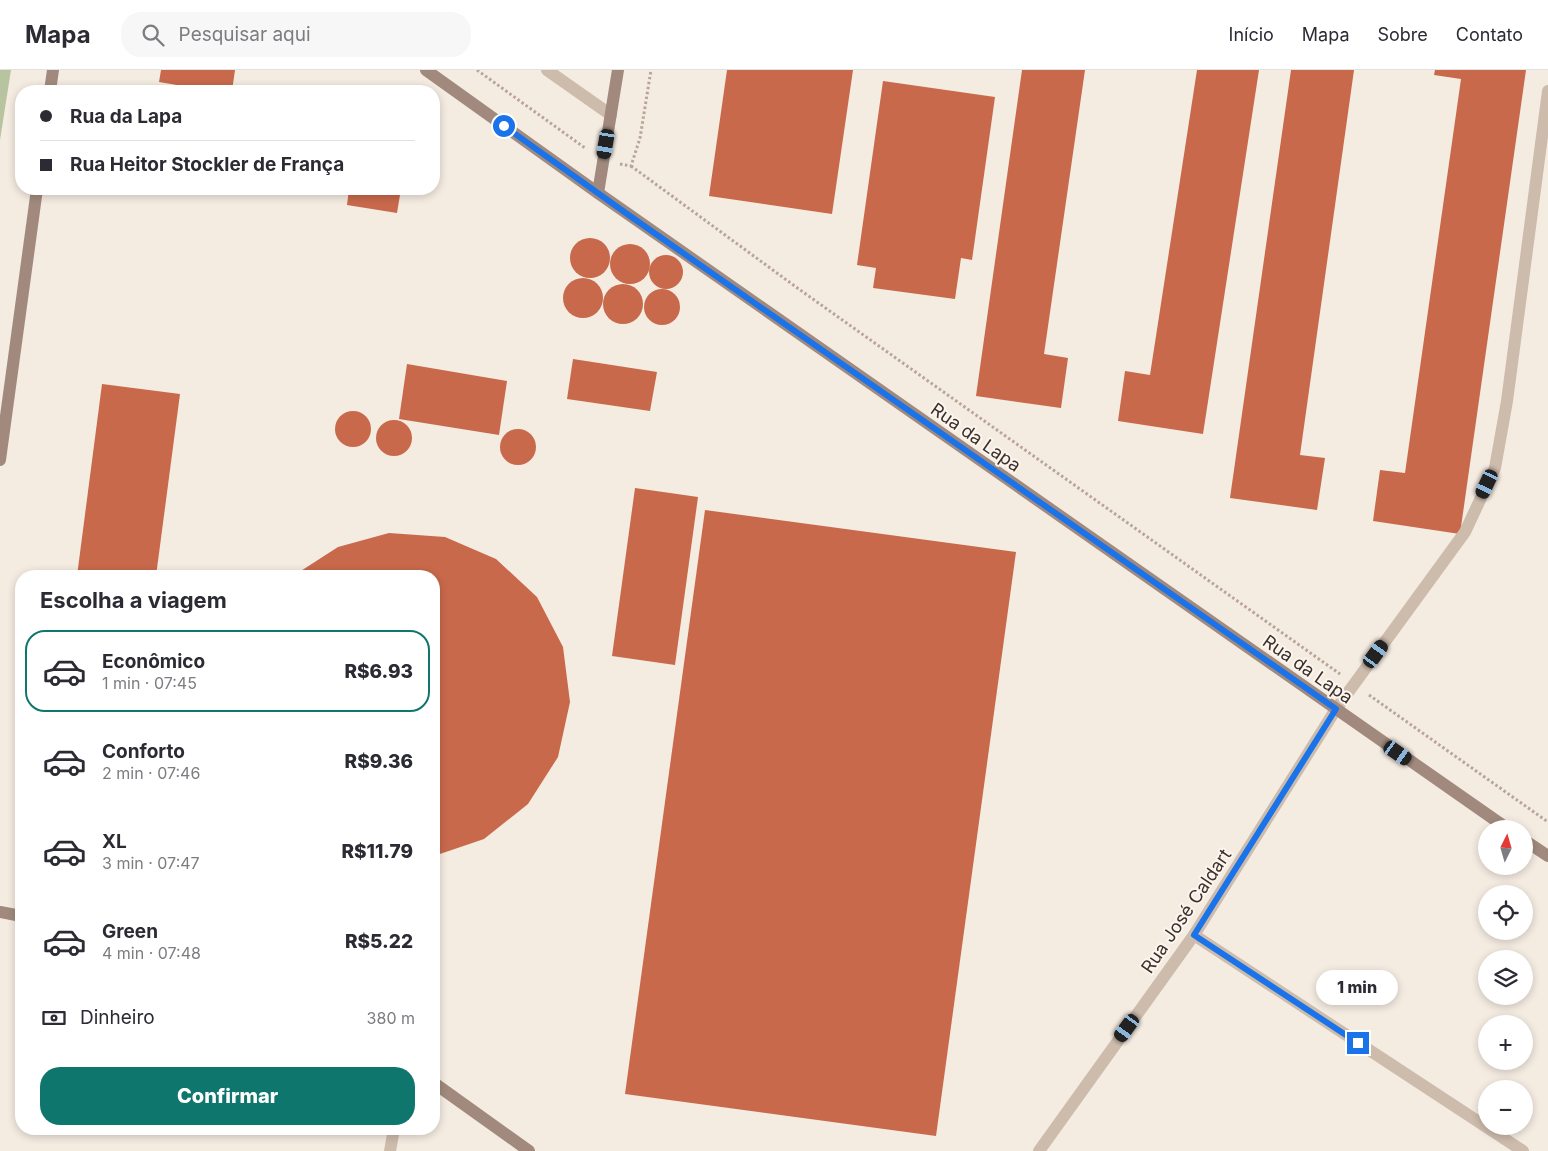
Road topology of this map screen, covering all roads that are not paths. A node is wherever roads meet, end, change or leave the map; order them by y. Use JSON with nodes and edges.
{"nodes":[{"id":1,"x":53,"y":70,"type":"edge"},
{"id":2,"x":426,"y":70,"type":"edge"},
{"id":3,"x":547,"y":70,"type":"edge"},
{"id":4,"x":618,"y":70,"type":"edge"},
{"id":5,"x":51,"y":85,"type":"edge"},
{"id":6,"x":1548,"y":91,"type":"edge"},
{"id":7,"x":612,"y":115,"type":"junction"},
{"id":8,"x":598,"y":193,"type":"junction"},
{"id":9,"x":36,"y":195,"type":"edge"},
{"id":10,"x":0,"y":460,"type":"edge"},
{"id":11,"x":1336,"y":709,"type":"junction"},
{"id":12,"x":1495,"y":820,"type":"edge"},
{"id":13,"x":1533,"y":846,"type":"edge"},
{"id":14,"x":1548,"y":856,"type":"edge"},
{"id":15,"x":0,"y":912,"type":"edge"},
{"id":16,"x":15,"y":915,"type":"edge"},
{"id":17,"x":1194,"y":935,"type":"junction"},
{"id":18,"x":440,"y":1087,"type":"edge"},
{"id":19,"x":393,"y":1135,"type":"edge"},
{"id":20,"x":390,"y":1151,"type":"edge"},
{"id":21,"x":529,"y":1151,"type":"edge"},
{"id":22,"x":1039,"y":1151,"type":"edge"},
{"id":23,"x":1524,"y":1151,"type":"edge"}],
"edges":[{"from":1,"to":5,"type":"main road"},
{"from":2,"to":8,"type":"main road","name":"Rua da Lapa"},
{"from":3,"to":7,"type":"street"},
{"from":4,"to":7,"type":"main road"},
{"from":6,"to":11,"type":"street","name":"Rua José Caldart"},
{"from":7,"to":8,"type":"main road"},
{"from":8,"to":11,"type":"main road","name":"Rua da Lapa"},
{"from":9,"to":10,"type":"main road"},
{"from":11,"to":12,"type":"main road","name":"Rua da Lapa"},
{"from":11,"to":17,"type":"street","name":"Rua José Caldart"},
{"from":13,"to":14,"type":"main road"},
{"from":15,"to":16,"type":"main road"},
{"from":17,"to":22,"type":"street","name":"Rua José Caldart"},
{"from":17,"to":23,"type":"street"},
{"from":18,"to":21,"type":"main road"},
{"from":19,"to":20,"type":"street"}]}
